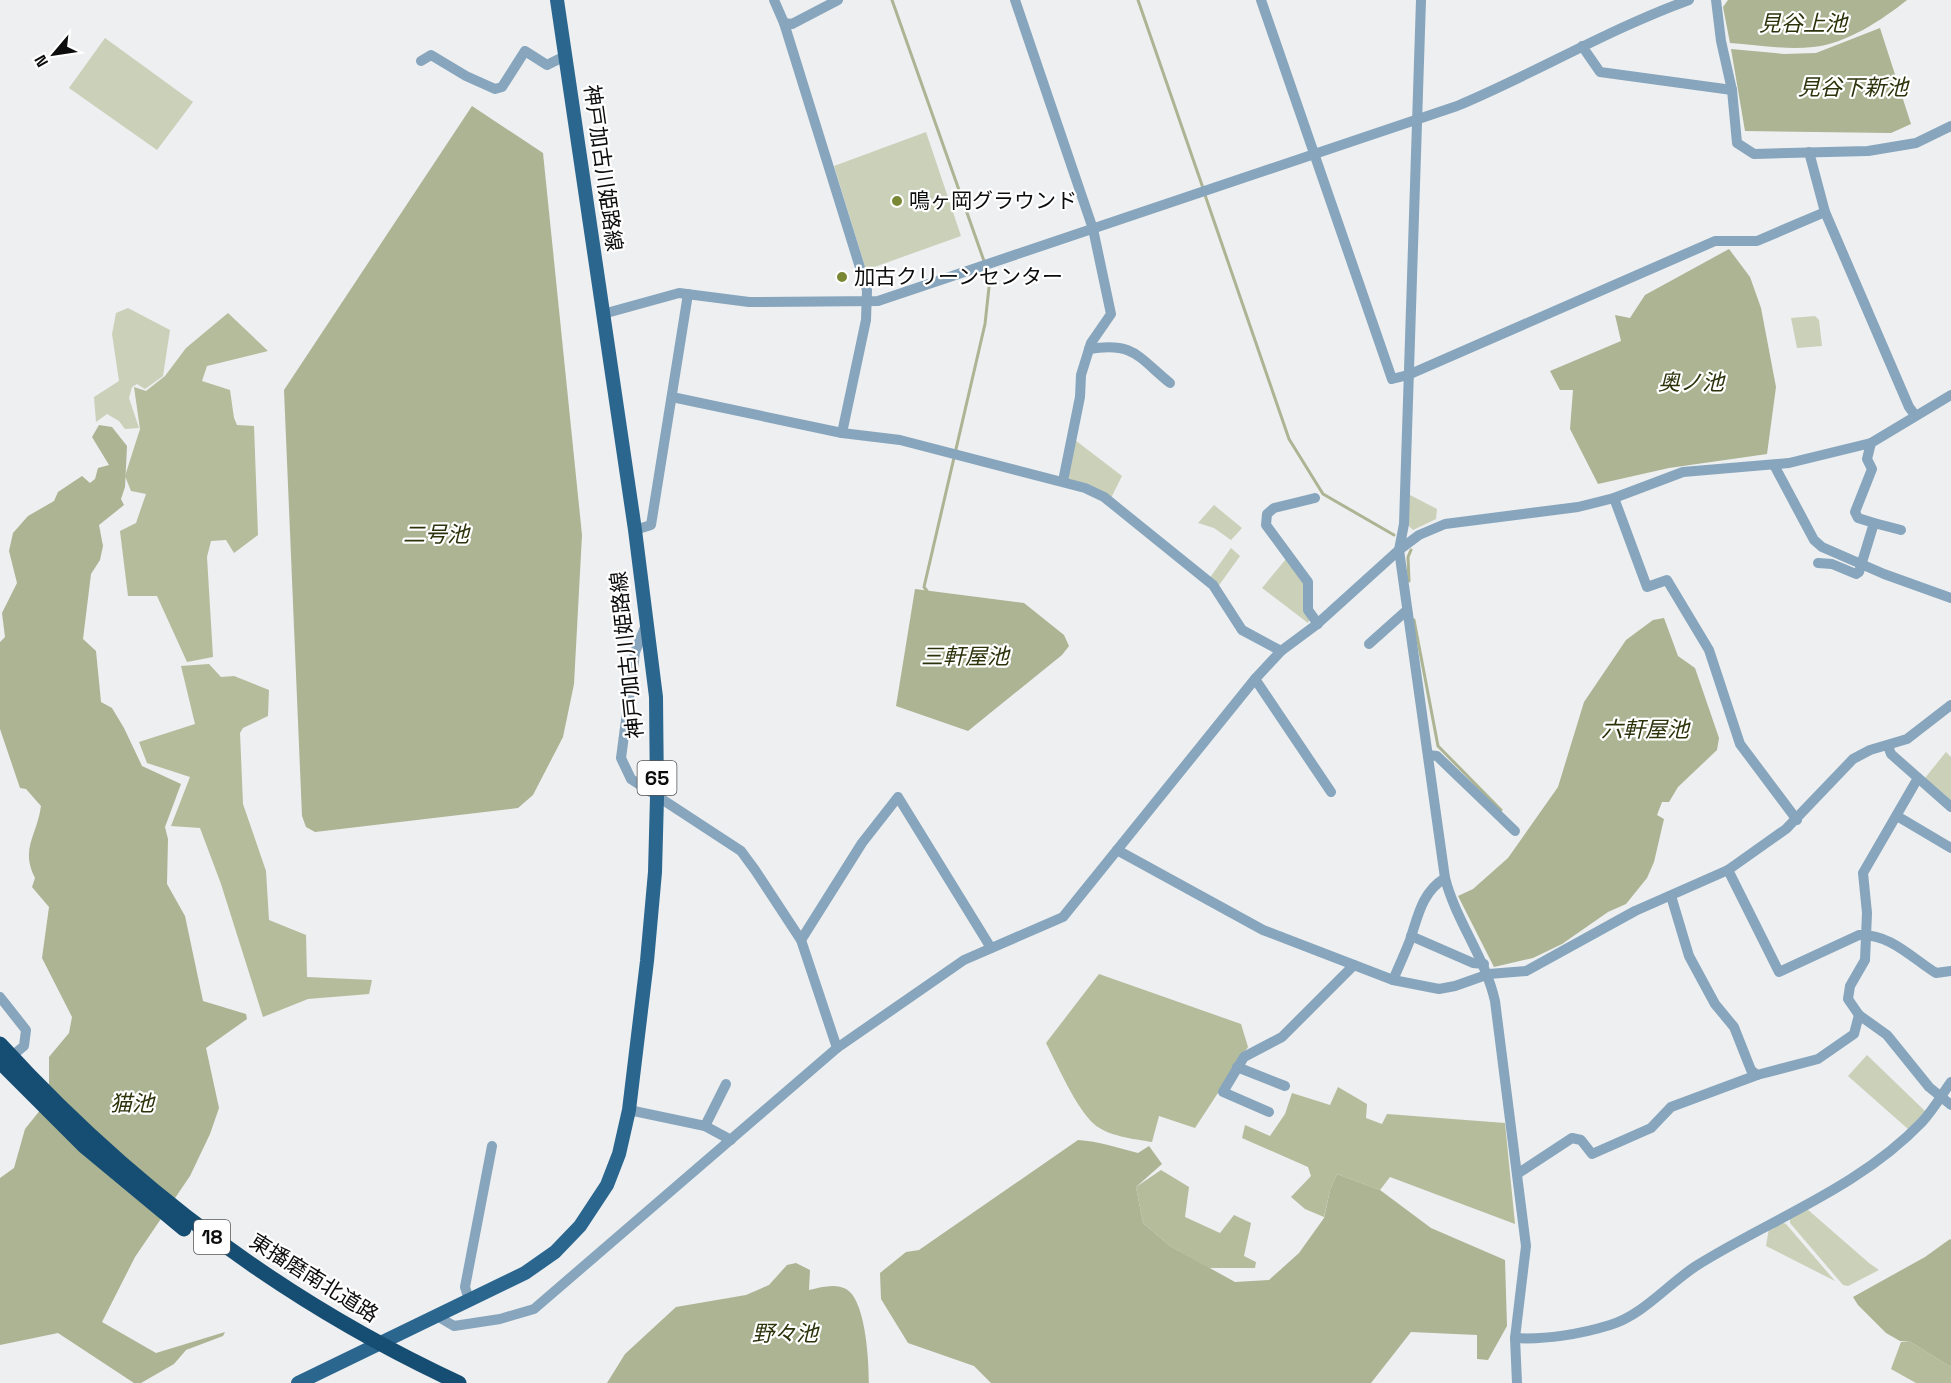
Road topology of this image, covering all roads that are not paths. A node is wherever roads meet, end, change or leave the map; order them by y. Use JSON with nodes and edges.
{"nodes":[{"id":1,"x":556,"y":0,"type":"edge"},
{"id":2,"x":774,"y":0,"type":"edge"},
{"id":3,"x":838,"y":0,"type":"edge"},
{"id":4,"x":1015,"y":0,"type":"edge"},
{"id":5,"x":1261,"y":0,"type":"edge"},
{"id":6,"x":1421,"y":0,"type":"edge"},
{"id":7,"x":1689,"y":0,"type":"edge"},
{"id":8,"x":1716,"y":0,"type":"edge"},
{"id":9,"x":784,"y":23,"type":"junction"},
{"id":10,"x":1582,"y":46,"type":"junction"},
{"id":11,"x":565,"y":56,"type":"junction"},
{"id":12,"x":422,"y":61,"type":"dead end"},
{"id":13,"x":1731,"y":90,"type":"junction"},
{"id":14,"x":1418,"y":118,"type":"junction"},
{"id":15,"x":1951,"y":126,"type":"edge"},
{"id":16,"x":1312,"y":152,"type":"junction"},
{"id":17,"x":1809,"y":152,"type":"junction"},
{"id":18,"x":1825,"y":212,"type":"junction"},
{"id":19,"x":1093,"y":229,"type":"junction"},
{"id":20,"x":688,"y":294,"type":"junction"},
{"id":21,"x":867,"y":301,"type":"junction"},
{"id":22,"x":603,"y":314,"type":"junction"},
{"id":23,"x":1089,"y":349,"type":"junction"},
{"id":24,"x":1408,"y":375,"type":"junction"},
{"id":25,"x":1170,"y":383,"type":"dead end"},
{"id":26,"x":1951,"y":395,"type":"edge"},
{"id":27,"x":672,"y":397,"type":"junction"},
{"id":28,"x":1916,"y":415,"type":"junction"},
{"id":29,"x":842,"y":434,"type":"junction"},
{"id":30,"x":1871,"y":443,"type":"junction"},
{"id":31,"x":1774,"y":465,"type":"junction"},
{"id":32,"x":1063,"y":481,"type":"junction"},
{"id":33,"x":1315,"y":498,"type":"dead end"},
{"id":34,"x":1614,"y":498,"type":"junction"},
{"id":35,"x":1874,"y":523,"type":"junction"},
{"id":36,"x":635,"y":530,"type":"junction"},
{"id":37,"x":1901,"y":530,"type":"dead end"},
{"id":38,"x":1399,"y":550,"type":"junction"},
{"id":39,"x":1818,"y":563,"type":"dead end"},
{"id":40,"x":1862,"y":565,"type":"junction"},
{"id":41,"x":1951,"y":598,"type":"edge"},
{"id":42,"x":1406,"y":612,"type":"junction"},
{"id":43,"x":647,"y":624,"type":"junction"},
{"id":44,"x":1318,"y":624,"type":"junction"},
{"id":45,"x":1369,"y":644,"type":"dead end"},
{"id":46,"x":1281,"y":651,"type":"junction"},
{"id":47,"x":1255,"y":679,"type":"junction"},
{"id":48,"x":1951,"y":705,"type":"edge"},
{"id":49,"x":1888,"y":746,"type":"junction"},
{"id":50,"x":1428,"y":755,"type":"junction"},
{"id":51,"x":1918,"y":778,"type":"junction"},
{"id":52,"x":1331,"y":792,"type":"dead end"},
{"id":53,"x":657,"y":797,"type":"junction"},
{"id":54,"x":1951,"y":807,"type":"edge"},
{"id":55,"x":1897,"y":816,"type":"junction"},
{"id":56,"x":1797,"y":820,"type":"junction"},
{"id":57,"x":1515,"y":831,"type":"dead end"},
{"id":58,"x":1951,"y":848,"type":"edge"},
{"id":59,"x":1117,"y":850,"type":"junction"},
{"id":60,"x":1728,"y":870,"type":"junction"},
{"id":61,"x":1445,"y":878,"type":"junction"},
{"id":62,"x":1671,"y":896,"type":"junction"},
{"id":63,"x":1866,"y":935,"type":"junction"},
{"id":64,"x":1411,"y":936,"type":"junction"},
{"id":65,"x":801,"y":940,"type":"junction"},
{"id":66,"x":990,"y":948,"type":"junction"},
{"id":67,"x":1484,"y":964,"type":"junction"},
{"id":68,"x":1354,"y":965,"type":"junction"},
{"id":69,"x":1951,"y":971,"type":"edge"},
{"id":70,"x":1489,"y":975,"type":"junction"},
{"id":71,"x":1393,"y":980,"type":"junction"},
{"id":72,"x":0,"y":997,"type":"edge"},
{"id":73,"x":1859,"y":1015,"type":"junction"},
{"id":74,"x":0,"y":1044,"type":"edge"},
{"id":75,"x":837,"y":1048,"type":"junction"},
{"id":76,"x":0,"y":1065,"type":"edge"},
{"id":77,"x":1238,"y":1067,"type":"junction"},
{"id":78,"x":1757,"y":1075,"type":"junction"},
{"id":79,"x":1951,"y":1082,"type":"edge"},
{"id":80,"x":726,"y":1084,"type":"dead end"},
{"id":81,"x":1285,"y":1086,"type":"dead end"},
{"id":82,"x":1941,"y":1096,"type":"junction"},
{"id":83,"x":1951,"y":1105,"type":"edge"},
{"id":84,"x":629,"y":1110,"type":"junction"},
{"id":85,"x":1269,"y":1112,"type":"dead end"},
{"id":86,"x":705,"y":1126,"type":"junction"},
{"id":87,"x":731,"y":1140,"type":"junction"},
{"id":88,"x":492,"y":1146,"type":"dead end"},
{"id":89,"x":1517,"y":1174,"type":"junction"},
{"id":90,"x":469,"y":1300,"type":"junction"},
{"id":91,"x":437,"y":1316,"type":"junction"},
{"id":92,"x":1515,"y":1338,"type":"junction"},
{"id":93,"x":298,"y":1383,"type":"edge"},
{"id":94,"x":437,"y":1383,"type":"edge"},
{"id":95,"x":459,"y":1383,"type":"edge"},
{"id":96,"x":1517,"y":1383,"type":"edge"}],
"edges":[{"from":1,"to":11,"type":"main road","name":"神戸加古川姫路線","number":"65"},
{"from":2,"to":9,"type":"street"},
{"from":3,"to":9,"type":"street"},
{"from":4,"to":19,"type":"street"},
{"from":5,"to":16,"type":"street"},
{"from":6,"to":14,"type":"street"},
{"from":7,"to":10,"type":"street"},
{"from":8,"to":13,"type":"street"},
{"from":9,"to":21,"type":"street"},
{"from":10,"to":13,"type":"street"},
{"from":10,"to":14,"type":"street"},
{"from":11,"to":12,"type":"street"},
{"from":11,"to":22,"type":"main road","name":"神戸加古川姫路線","number":"65"},
{"from":13,"to":17,"type":"street"},
{"from":14,"to":16,"type":"street"},
{"from":14,"to":24,"type":"street"},
{"from":15,"to":17,"type":"street"},
{"from":16,"to":19,"type":"street"},
{"from":16,"to":24,"type":"street"},
{"from":17,"to":18,"type":"street"},
{"from":18,"to":24,"type":"street"},
{"from":18,"to":28,"type":"street"},
{"from":19,"to":21,"type":"street"},
{"from":19,"to":23,"type":"street"},
{"from":20,"to":21,"type":"street"},
{"from":20,"to":22,"type":"street"},
{"from":20,"to":27,"type":"street"},
{"from":21,"to":29,"type":"street"},
{"from":22,"to":36,"type":"main road","name":"神戸加古川姫路線","number":"65"},
{"from":23,"to":25,"type":"street"},
{"from":23,"to":32,"type":"street"},
{"from":24,"to":38,"type":"street"},
{"from":26,"to":28,"type":"street"},
{"from":27,"to":29,"type":"street"},
{"from":27,"to":36,"type":"street"},
{"from":28,"to":30,"type":"street"},
{"from":29,"to":32,"type":"street"},
{"from":30,"to":31,"type":"street"},
{"from":30,"to":35,"type":"street"},
{"from":31,"to":34,"type":"street"},
{"from":31,"to":40,"type":"street"},
{"from":32,"to":46,"type":"street"},
{"from":33,"to":44,"type":"street"},
{"from":34,"to":38,"type":"street"},
{"from":34,"to":56,"type":"street"},
{"from":35,"to":37,"type":"street"},
{"from":35,"to":40,"type":"street"},
{"from":36,"to":43,"type":"main road","name":"神戸加古川姫路線","number":"65"},
{"from":38,"to":42,"type":"street"},
{"from":38,"to":44,"type":"street"},
{"from":39,"to":40,"type":"street"},
{"from":40,"to":41,"type":"street"},
{"from":42,"to":45,"type":"street"},
{"from":42,"to":50,"type":"street"},
{"from":43,"to":53,"type":"main road","name":"神戸加古川姫路線","number":"65"},
{"from":43,"to":53,"type":"street"},
{"from":44,"to":46,"type":"street"},
{"from":46,"to":47,"type":"street"},
{"from":47,"to":52,"type":"street"},
{"from":47,"to":59,"type":"street"},
{"from":48,"to":49,"type":"street"},
{"from":49,"to":51,"type":"street"},
{"from":49,"to":56,"type":"street"},
{"from":50,"to":57,"type":"street"},
{"from":50,"to":61,"type":"street"},
{"from":51,"to":54,"type":"street"},
{"from":51,"to":55,"type":"street"},
{"from":53,"to":65,"type":"street"},
{"from":53,"to":84,"type":"main road","name":"神戸加古川姫路線","number":"65"},
{"from":55,"to":58,"type":"street"},
{"from":55,"to":63,"type":"street"},
{"from":56,"to":60,"type":"street"},
{"from":59,"to":66,"type":"street"},
{"from":59,"to":68,"type":"street"},
{"from":60,"to":62,"type":"street"},
{"from":60,"to":63,"type":"street"},
{"from":61,"to":64,"type":"street"},
{"from":61,"to":67,"type":"street"},
{"from":62,"to":70,"type":"street"},
{"from":62,"to":78,"type":"street"},
{"from":63,"to":69,"type":"street"},
{"from":63,"to":73,"type":"street"},
{"from":64,"to":67,"type":"street"},
{"from":64,"to":71,"type":"street"},
{"from":65,"to":66,"type":"street"},
{"from":65,"to":75,"type":"street"},
{"from":66,"to":75,"type":"street"},
{"from":67,"to":70,"type":"street"},
{"from":68,"to":71,"type":"street"},
{"from":68,"to":77,"type":"street"},
{"from":70,"to":71,"type":"street"},
{"from":70,"to":89,"type":"street"},
{"from":72,"to":76,"type":"street"},
{"from":73,"to":78,"type":"street"},
{"from":73,"to":82,"type":"street"},
{"from":74,"to":95,"type":"highway","name":"東播磨南北道路","number":"18","bridge":true},
{"from":75,"to":87,"type":"street"},
{"from":76,"to":94,"type":"highway","name":"東播磨南北道路","number":"18","bridge":true},
{"from":77,"to":81,"type":"street"},
{"from":77,"to":85,"type":"street"},
{"from":78,"to":89,"type":"street"},
{"from":79,"to":82,"type":"street"},
{"from":80,"to":86,"type":"street"},
{"from":82,"to":83,"type":"street"},
{"from":82,"to":92,"type":"street"},
{"from":84,"to":86,"type":"street"},
{"from":84,"to":90,"type":"main road","name":"神戸加古川姫路線","number":"65"},
{"from":86,"to":87,"type":"street"},
{"from":87,"to":91,"type":"street"},
{"from":88,"to":90,"type":"street"},
{"from":89,"to":92,"type":"street"},
{"from":90,"to":91,"type":"main road","name":"神戸加古川姫路線","number":"65"},
{"from":91,"to":93,"type":"main road","name":"神戸加古川姫路線","number":"65"},
{"from":92,"to":96,"type":"street"}]}
